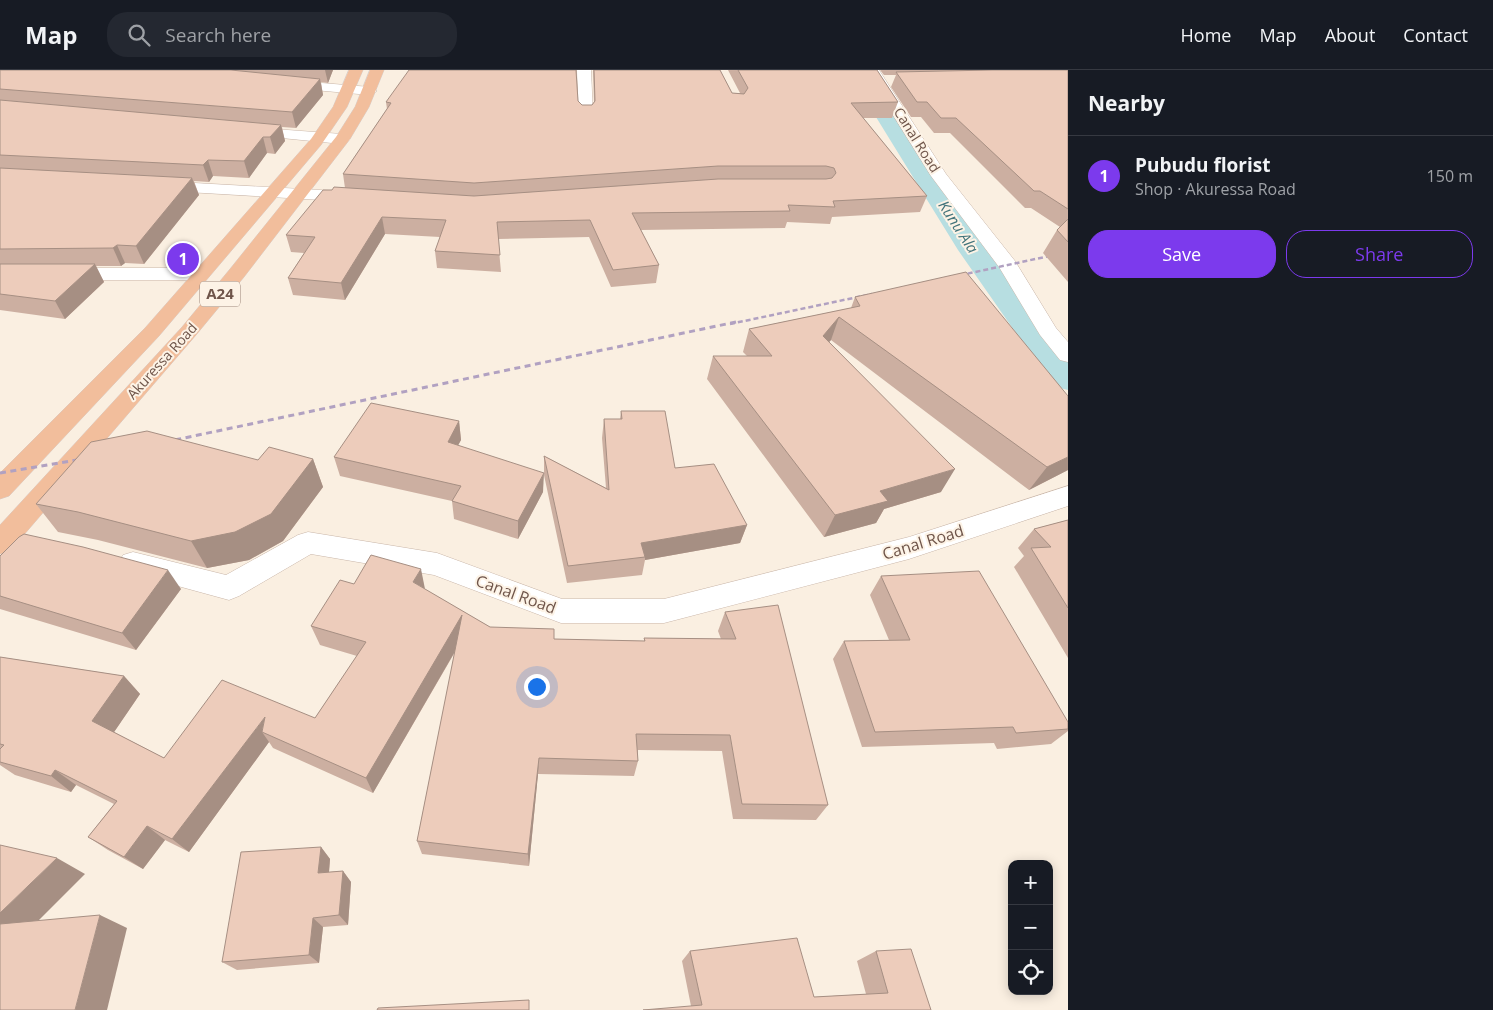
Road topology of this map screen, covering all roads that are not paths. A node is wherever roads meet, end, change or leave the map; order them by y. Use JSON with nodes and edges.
{"nodes":[{"id":1,"x":356,"y":70,"type":"edge"},
{"id":2,"x":377,"y":70,"type":"edge"},
{"id":3,"x":584,"y":70,"type":"edge"},
{"id":4,"x":883,"y":77,"type":"edge"},
{"id":5,"x":271,"y":83,"type":"edge"},
{"id":6,"x":348,"y":90,"type":"junction"},
{"id":7,"x":370,"y":91,"type":"junction"},
{"id":8,"x":586,"y":114,"type":"edge"},
{"id":9,"x":228,"y":129,"type":"edge"},
{"id":10,"x":319,"y":137,"type":"junction"},
{"id":11,"x":342,"y":139,"type":"junction"},
{"id":12,"x":138,"y":185,"type":"edge"},
{"id":13,"x":272,"y":192,"type":"junction"},
{"id":14,"x":298,"y":193,"type":"junction"},
{"id":15,"x":367,"y":198,"type":"edge"},
{"id":16,"x":0,"y":274,"type":"edge"},
{"id":17,"x":199,"y":274,"type":"junction"},
{"id":18,"x":1058,"y":330,"type":"edge"},
{"id":19,"x":1068,"y":355,"type":"edge"},
{"id":20,"x":0,"y":489,"type":"edge"},
{"id":21,"x":1068,"y":496,"type":"edge"},
{"id":22,"x":11,"y":537,"type":"edge"},
{"id":23,"x":107,"y":556,"type":"edge"}],
"edges":[{"from":1,"to":6,"type":"highway","name":"Akuressa Road","number":"A24"},
{"from":2,"to":7,"type":"highway","name":"Akuressa Road","number":"A24"},
{"from":3,"to":8,"type":"street"},
{"from":4,"to":18,"type":"street","name":"Canal Road"},
{"from":5,"to":6,"type":"street"},
{"from":6,"to":7,"type":"street"},
{"from":6,"to":10,"type":"highway","name":"Akuressa Road","number":"A24"},
{"from":7,"to":11,"type":"highway","name":"Akuressa Road","number":"A24"},
{"from":9,"to":10,"type":"street"},
{"from":10,"to":11,"type":"street"},
{"from":10,"to":13,"type":"highway","name":"Akuressa Road","number":"A24"},
{"from":11,"to":14,"type":"highway","name":"Akuressa Road","number":"A24"},
{"from":12,"to":13,"type":"street"},
{"from":13,"to":14,"type":"street"},
{"from":13,"to":17,"type":"highway","name":"Akuressa Road","number":"A24"},
{"from":14,"to":15,"type":"street"},
{"from":14,"to":22,"type":"highway","name":"Akuressa Road","number":"A24"},
{"from":16,"to":17,"type":"street"},
{"from":17,"to":20,"type":"highway","name":"Akuressa Road","number":"A24"},
{"from":18,"to":19,"type":"street","name":"Canal Road"},
{"from":21,"to":23,"type":"street","name":"Canal Road"}]}
